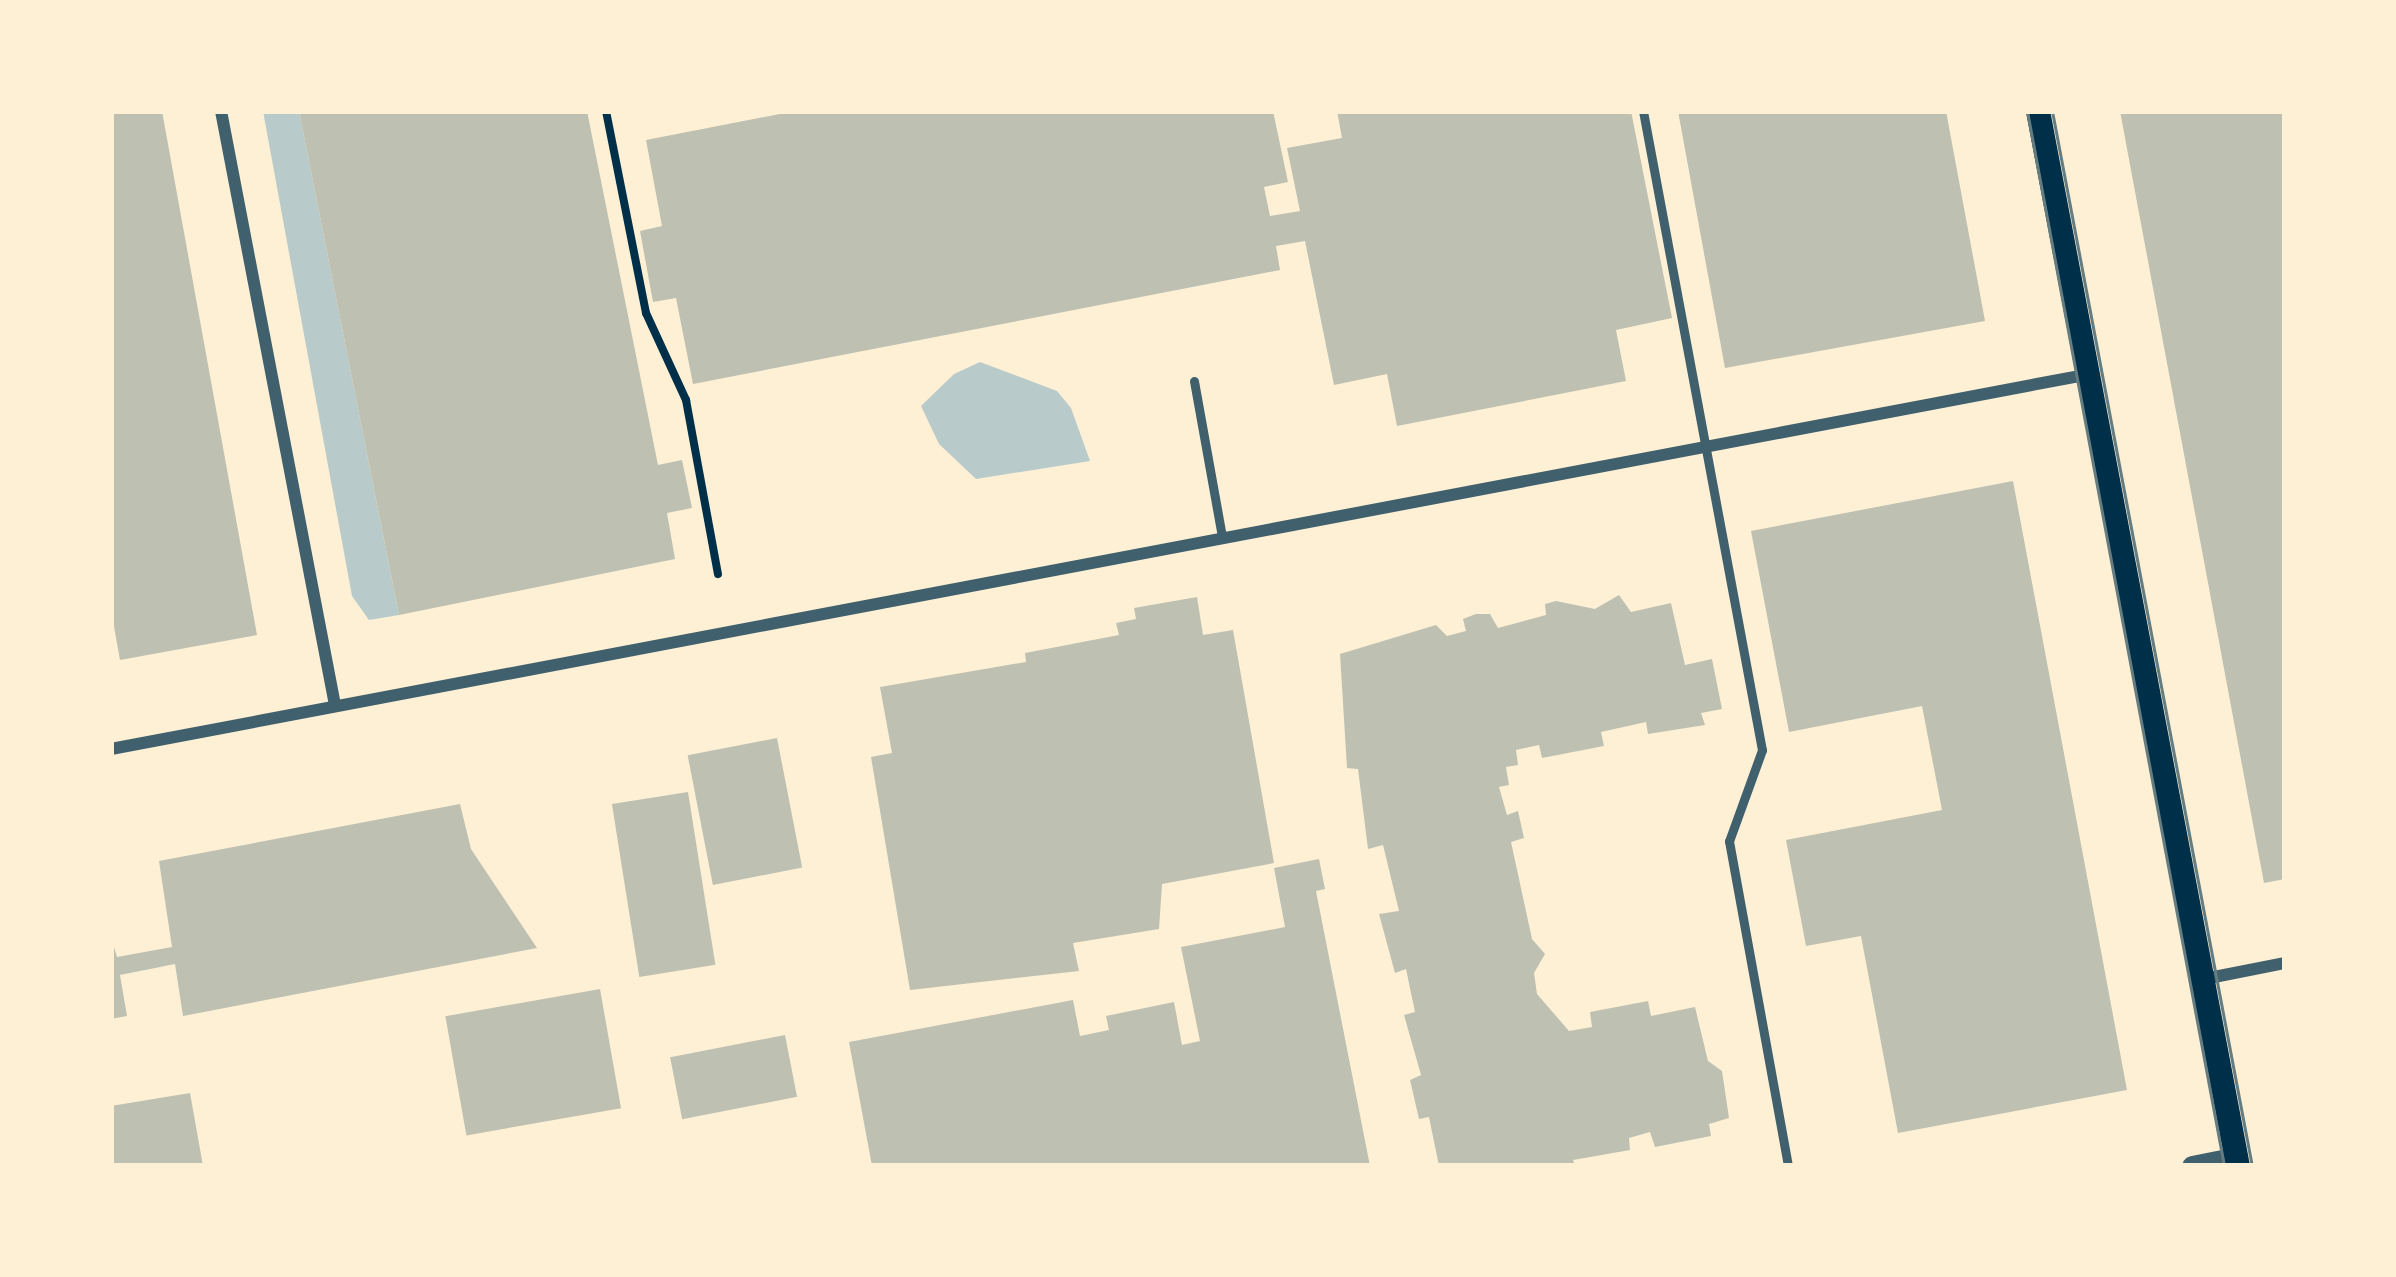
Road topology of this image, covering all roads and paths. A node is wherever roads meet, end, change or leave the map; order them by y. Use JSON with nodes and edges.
{"nodes":[{"id":1,"x":221,"y":111,"type":"edge"},
{"id":2,"x":605,"y":111,"type":"edge"},
{"id":3,"x":1643,"y":111,"type":"edge"},
{"id":4,"x":2038,"y":111,"type":"edge"},
{"id":5,"x":2090,"y":374,"type":"junction"},
{"id":6,"x":1194,"y":381,"type":"dead end"},
{"id":7,"x":1705,"y":446,"type":"junction"},
{"id":8,"x":1222,"y":537,"type":"junction"},
{"id":9,"x":718,"y":574,"type":"dead end"},
{"id":10,"x":335,"y":705,"type":"junction"},
{"id":11,"x":111,"y":748,"type":"edge"},
{"id":12,"x":2285,"y":964,"type":"edge"},
{"id":13,"x":2204,"y":979,"type":"junction"},
{"id":14,"x":2238,"y":1162,"type":"edge"},
{"id":15,"x":1788,"y":1166,"type":"edge"},
{"id":16,"x":2192,"y":1166,"type":"edge"}],
"edges":[{"from":1,"to":10,"type":"street"},
{"from":2,"to":9,"type":"path"},
{"from":3,"to":7,"type":"lane"},
{"from":4,"to":5,"type":"main road"},
{"from":5,"to":7,"type":"street"},
{"from":5,"to":13,"type":"main road"},
{"from":6,"to":8,"type":"lane"},
{"from":7,"to":8,"type":"street"},
{"from":7,"to":15,"type":"lane"},
{"from":8,"to":10,"type":"street"},
{"from":10,"to":11,"type":"street"},
{"from":12,"to":13,"type":"street"},
{"from":13,"to":14,"type":"main road"},
{"from":14,"to":16,"type":"street"}]}
